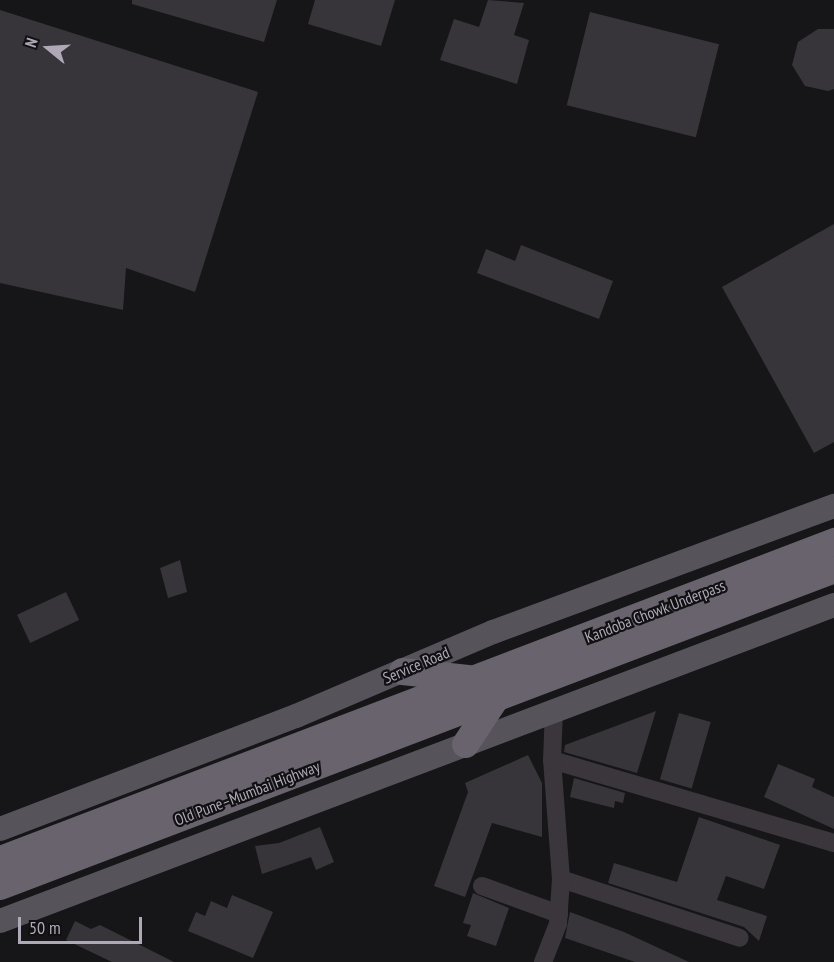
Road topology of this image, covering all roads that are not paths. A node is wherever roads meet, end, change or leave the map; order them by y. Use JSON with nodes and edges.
{"nodes":[{"id":1,"x":834,"y":506,"type":"edge"},
{"id":2,"x":834,"y":541,"type":"edge"},
{"id":3,"x":834,"y":568,"type":"edge"},
{"id":4,"x":834,"y":605,"type":"edge"},
{"id":5,"x":402,"y":671,"type":"junction"},
{"id":6,"x":475,"y":679,"type":"junction"},
{"id":7,"x":494,"y":700,"type":"junction"},
{"id":8,"x":554,"y":710,"type":"junction"},
{"id":9,"x":465,"y":744,"type":"junction"},
{"id":10,"x":552,"y":760,"type":"junction"},
{"id":11,"x":0,"y":829,"type":"edge"},
{"id":12,"x":834,"y":843,"type":"edge"},
{"id":13,"x":0,"y":859,"type":"edge"},
{"id":14,"x":561,"y":879,"type":"junction"},
{"id":15,"x":0,"y":886,"type":"edge"},
{"id":16,"x":482,"y":886,"type":"dead end"},
{"id":17,"x":559,"y":914,"type":"junction"},
{"id":18,"x":0,"y":921,"type":"edge"},
{"id":19,"x":740,"y":938,"type":"dead end"},
{"id":20,"x":543,"y":962,"type":"edge"}],
"edges":[{"from":1,"to":5,"type":"main road","name":"Service Road"},
{"from":2,"to":6,"type":"highway","name":"Kandoba Chowk Underpass"},
{"from":3,"to":7,"type":"highway","name":"Kandoba Chowk Underpass"},
{"from":4,"to":8,"type":"main road"},
{"from":5,"to":6,"type":"highway"},
{"from":5,"to":11,"type":"main road","name":"Service Road"},
{"from":6,"to":13,"type":"highway","name":"Old Pune–Mumbai Highway"},
{"from":7,"to":9,"type":"highway"},
{"from":7,"to":15,"type":"highway","name":"Old Pune–Mumbai Highway"},
{"from":8,"to":9,"type":"main road"},
{"from":8,"to":10,"type":"street"},
{"from":9,"to":18,"type":"main road"},
{"from":10,"to":12,"type":"street"},
{"from":10,"to":14,"type":"street"},
{"from":14,"to":17,"type":"street"},
{"from":14,"to":19,"type":"street"},
{"from":16,"to":17,"type":"street"},
{"from":17,"to":20,"type":"street"}]}
